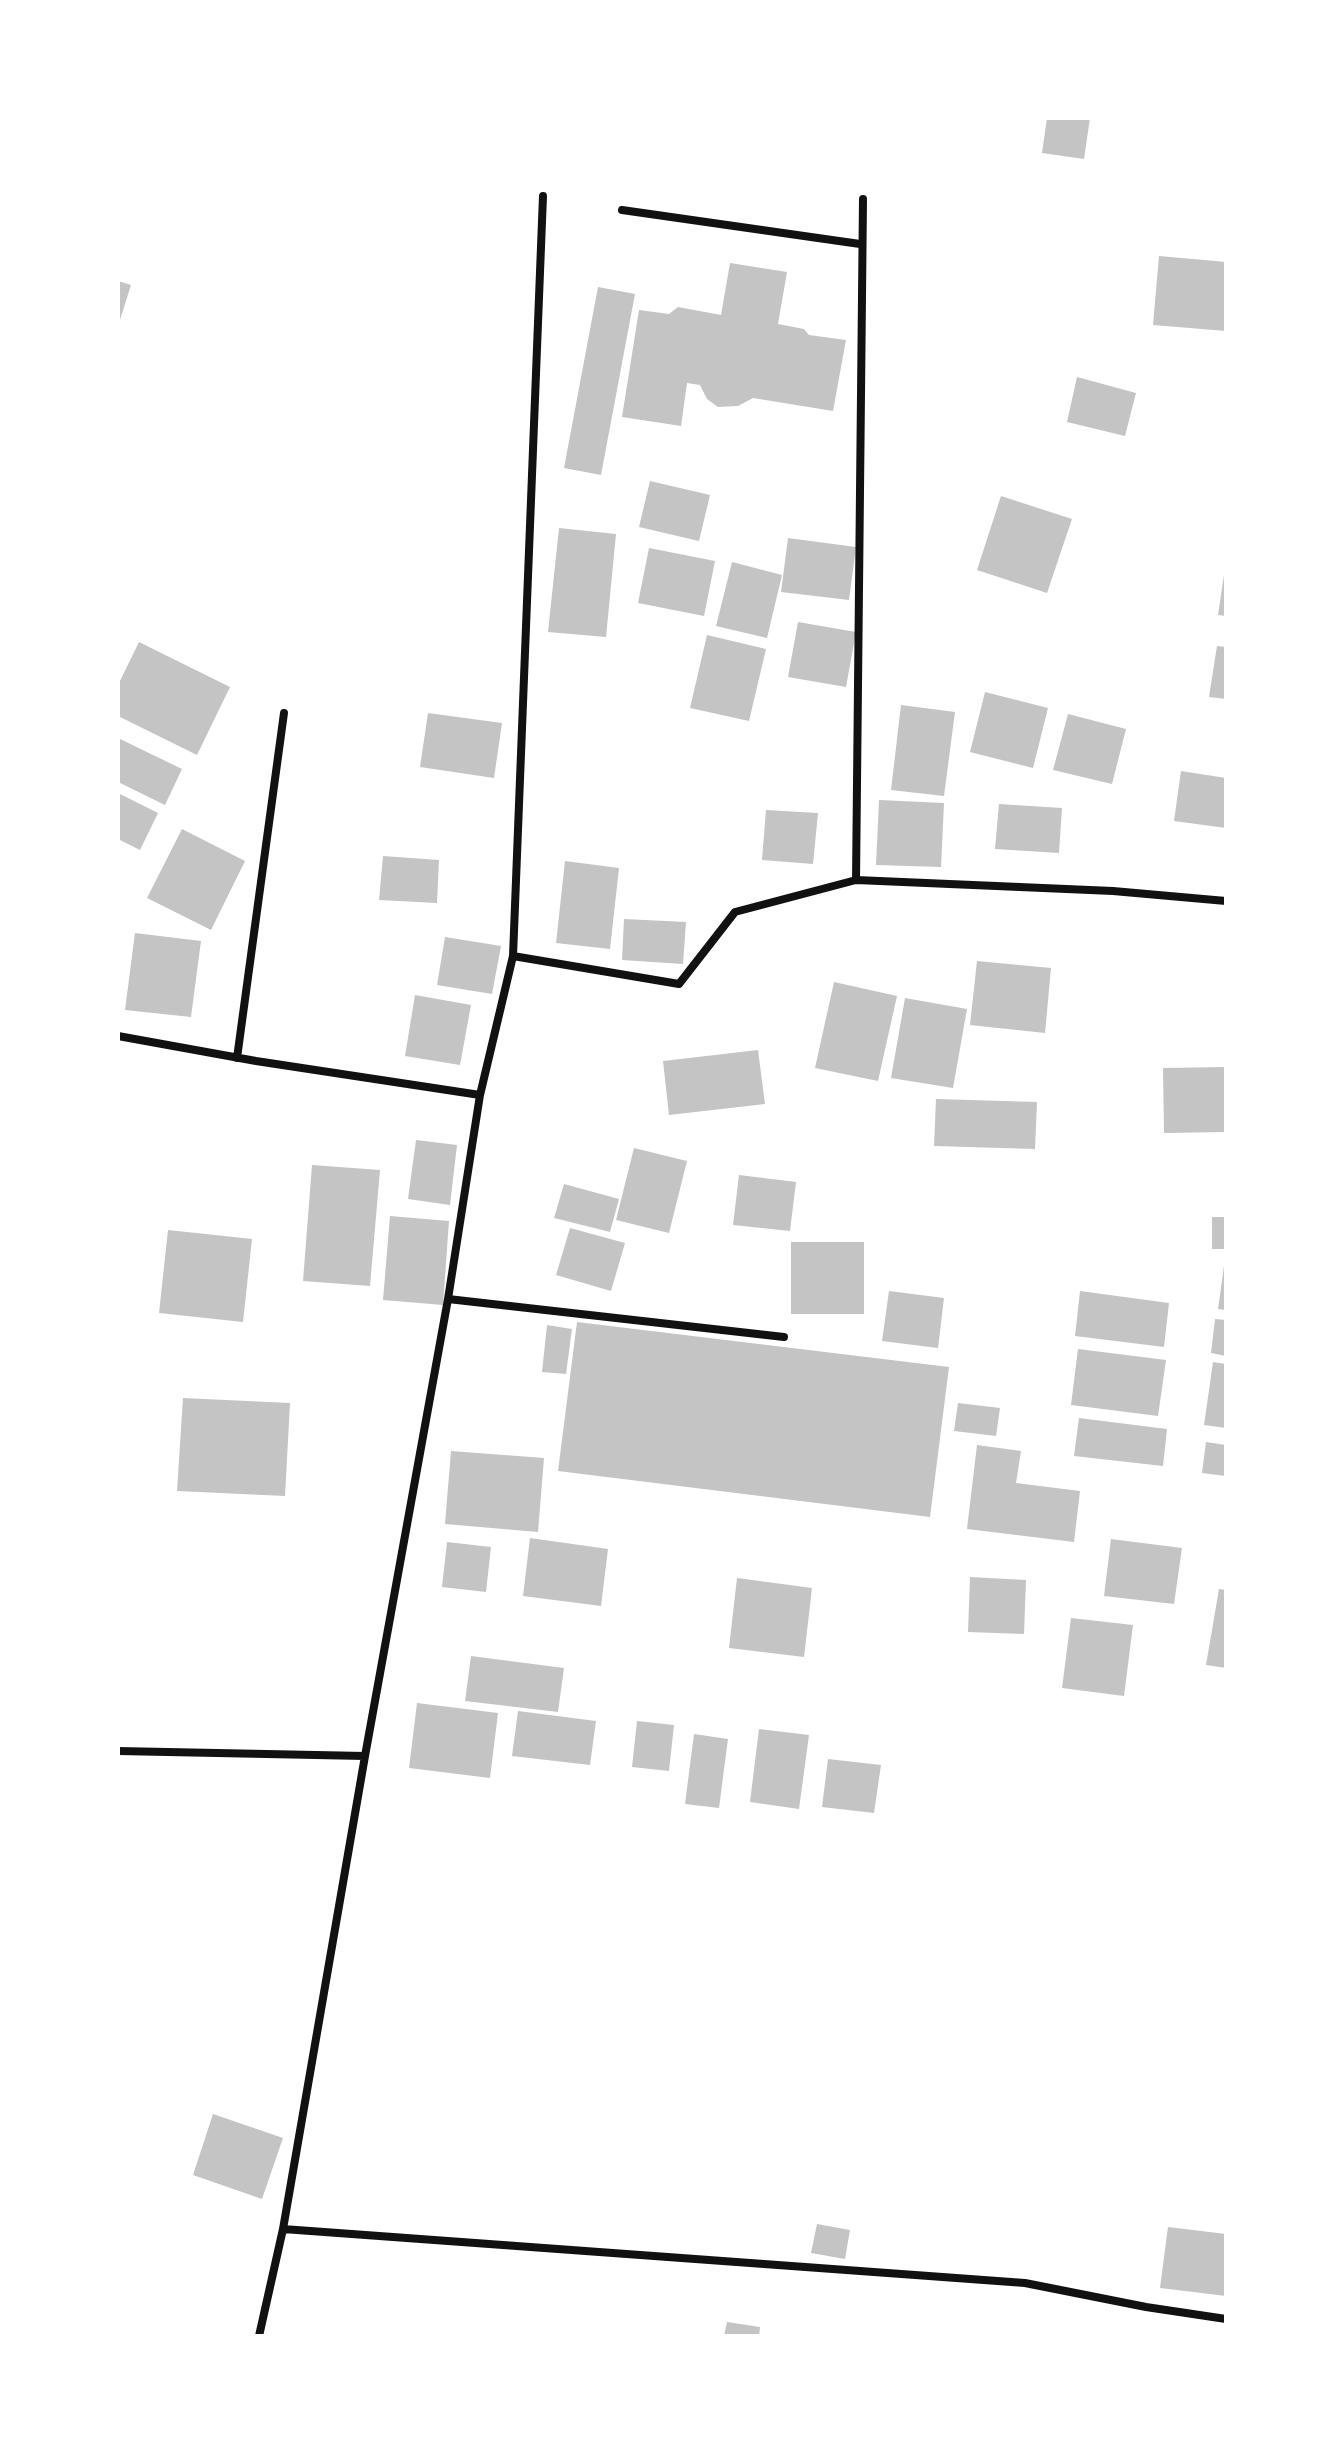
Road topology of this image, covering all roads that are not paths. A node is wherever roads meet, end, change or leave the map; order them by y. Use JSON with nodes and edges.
{"nodes":[{"id":1,"x":543,"y":196,"type":"dead end"},
{"id":2,"x":863,"y":199,"type":"dead end"},
{"id":3,"x":622,"y":210,"type":"dead end"},
{"id":4,"x":860,"y":244,"type":"junction"},
{"id":5,"x":284,"y":713,"type":"dead end"},
{"id":6,"x":856,"y":880,"type":"junction"},
{"id":7,"x":1226,"y":901,"type":"edge"},
{"id":8,"x":513,"y":956,"type":"junction"},
{"id":9,"x":118,"y":1036,"type":"edge"},
{"id":10,"x":237,"y":1058,"type":"junction"},
{"id":11,"x":480,"y":1095,"type":"junction"},
{"id":12,"x":448,"y":1299,"type":"junction"},
{"id":13,"x":784,"y":1337,"type":"dead end"},
{"id":14,"x":118,"y":1751,"type":"edge"},
{"id":15,"x":365,"y":1756,"type":"junction"},
{"id":16,"x":283,"y":2229,"type":"junction"},
{"id":17,"x":1226,"y":2319,"type":"edge"},
{"id":18,"x":259,"y":2336,"type":"edge"}],
"edges":[{"from":1,"to":8,"type":"street"},
{"from":2,"to":4,"type":"street"},
{"from":3,"to":4,"type":"street"},
{"from":4,"to":6,"type":"street"},
{"from":5,"to":10,"type":"street"},
{"from":6,"to":7,"type":"street"},
{"from":6,"to":8,"type":"street"},
{"from":8,"to":11,"type":"street"},
{"from":9,"to":10,"type":"street"},
{"from":10,"to":11,"type":"street"},
{"from":11,"to":12,"type":"street"},
{"from":12,"to":13,"type":"street"},
{"from":12,"to":15,"type":"street"},
{"from":14,"to":15,"type":"street"},
{"from":15,"to":16,"type":"street"},
{"from":16,"to":17,"type":"street"},
{"from":16,"to":18,"type":"street"}]}
